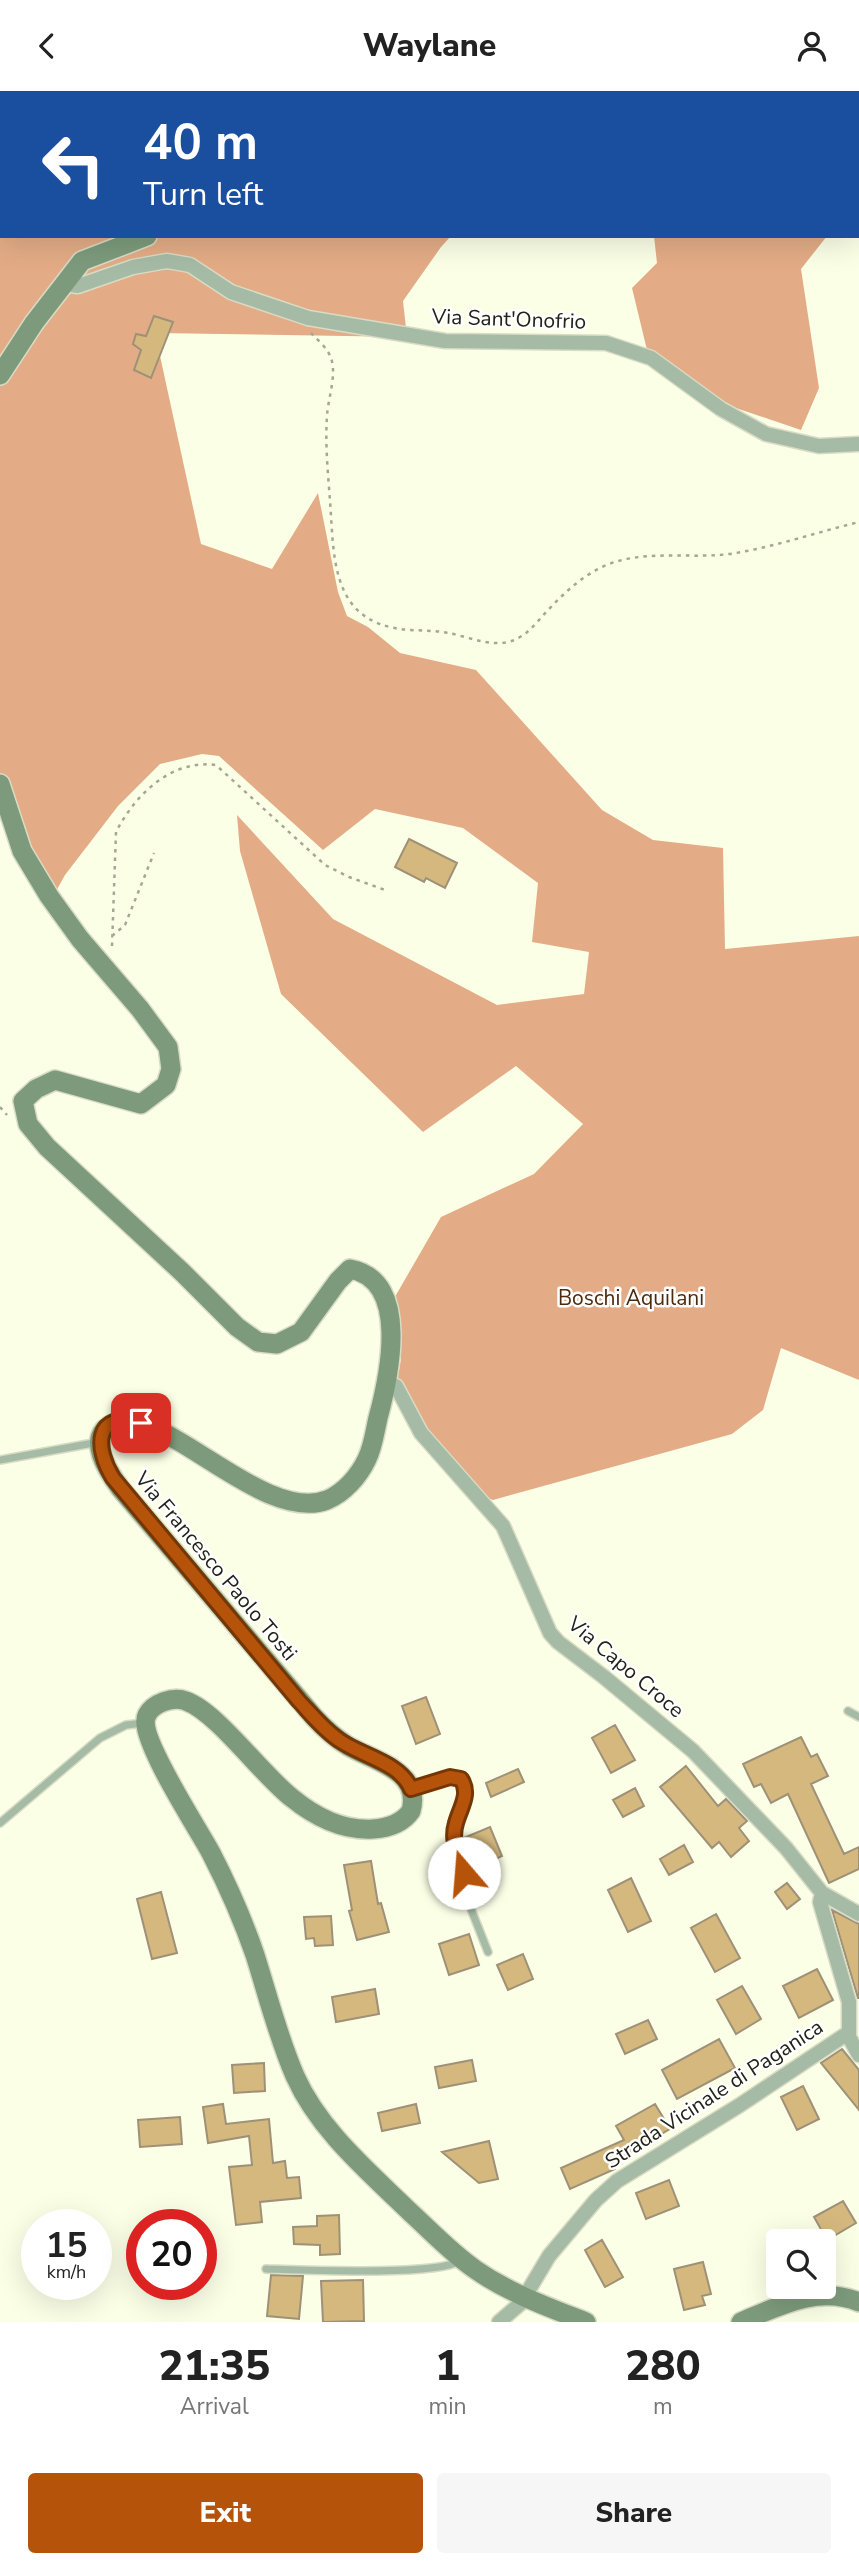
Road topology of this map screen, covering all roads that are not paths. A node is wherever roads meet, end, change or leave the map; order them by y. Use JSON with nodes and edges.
{"nodes":[{"id":1,"x":142,"y":238,"type":"edge"},
{"id":2,"x":65,"y":283,"type":"junction"},
{"id":3,"x":0,"y":375,"type":"edge"},
{"id":4,"x":859,"y":444,"type":"edge"},
{"id":5,"x":0,"y":784,"type":"edge"},
{"id":6,"x":387,"y":1384,"type":"junction"},
{"id":7,"x":100,"y":1442,"type":"junction"},
{"id":8,"x":0,"y":1460,"type":"edge"},
{"id":9,"x":848,"y":1711,"type":"dead end"},
{"id":10,"x":859,"y":1717,"type":"edge"},
{"id":11,"x":144,"y":1723,"type":"junction"},
{"id":12,"x":411,"y":1789,"type":"junction"},
{"id":13,"x":0,"y":1823,"type":"edge"},
{"id":14,"x":822,"y":1893,"type":"junction"},
{"id":15,"x":859,"y":1914,"type":"edge"},
{"id":16,"x":488,"y":1952,"type":"dead end"},
{"id":17,"x":855,"y":2006,"type":"edge"},
{"id":18,"x":848,"y":2033,"type":"junction"},
{"id":19,"x":859,"y":2055,"type":"edge"},
{"id":20,"x":461,"y":2259,"type":"junction"},
{"id":21,"x":266,"y":2269,"type":"dead end"},
{"id":22,"x":524,"y":2298,"type":"junction"},
{"id":23,"x":859,"y":2302,"type":"edge"},
{"id":24,"x":499,"y":2322,"type":"edge"},
{"id":25,"x":586,"y":2322,"type":"edge"},
{"id":26,"x":741,"y":2322,"type":"edge"}],
"edges":[{"from":1,"to":2,"type":"main road"},
{"from":2,"to":3,"type":"main road"},
{"from":2,"to":4,"type":"street","name":"Via Sant'Onofrio"},
{"from":5,"to":6,"type":"main road"},
{"from":6,"to":7,"type":"main road"},
{"from":6,"to":14,"type":"street","name":"Via Capo Croce"},
{"from":7,"to":8,"type":"lane"},
{"from":7,"to":12,"type":"main road","name":"Via Francesco Paolo Tosti"},
{"from":9,"to":10,"type":"lane"},
{"from":11,"to":12,"type":"main road"},
{"from":11,"to":13,"type":"lane"},
{"from":11,"to":20,"type":"main road"},
{"from":12,"to":16,"type":"lane"},
{"from":14,"to":15,"type":"street","name":"Via Capo Croce"},
{"from":14,"to":17,"type":"street"},
{"from":17,"to":18,"type":"street"},
{"from":18,"to":19,"type":"street"},
{"from":18,"to":22,"type":"street","name":"Strada Vicinale di Paganica"},
{"from":20,"to":21,"type":"lane"},
{"from":20,"to":22,"type":"main road"},
{"from":22,"to":24,"type":"street","name":"Strada Vicinale di Paganica"},
{"from":22,"to":25,"type":"main road"},
{"from":23,"to":26,"type":"main road"}]}
